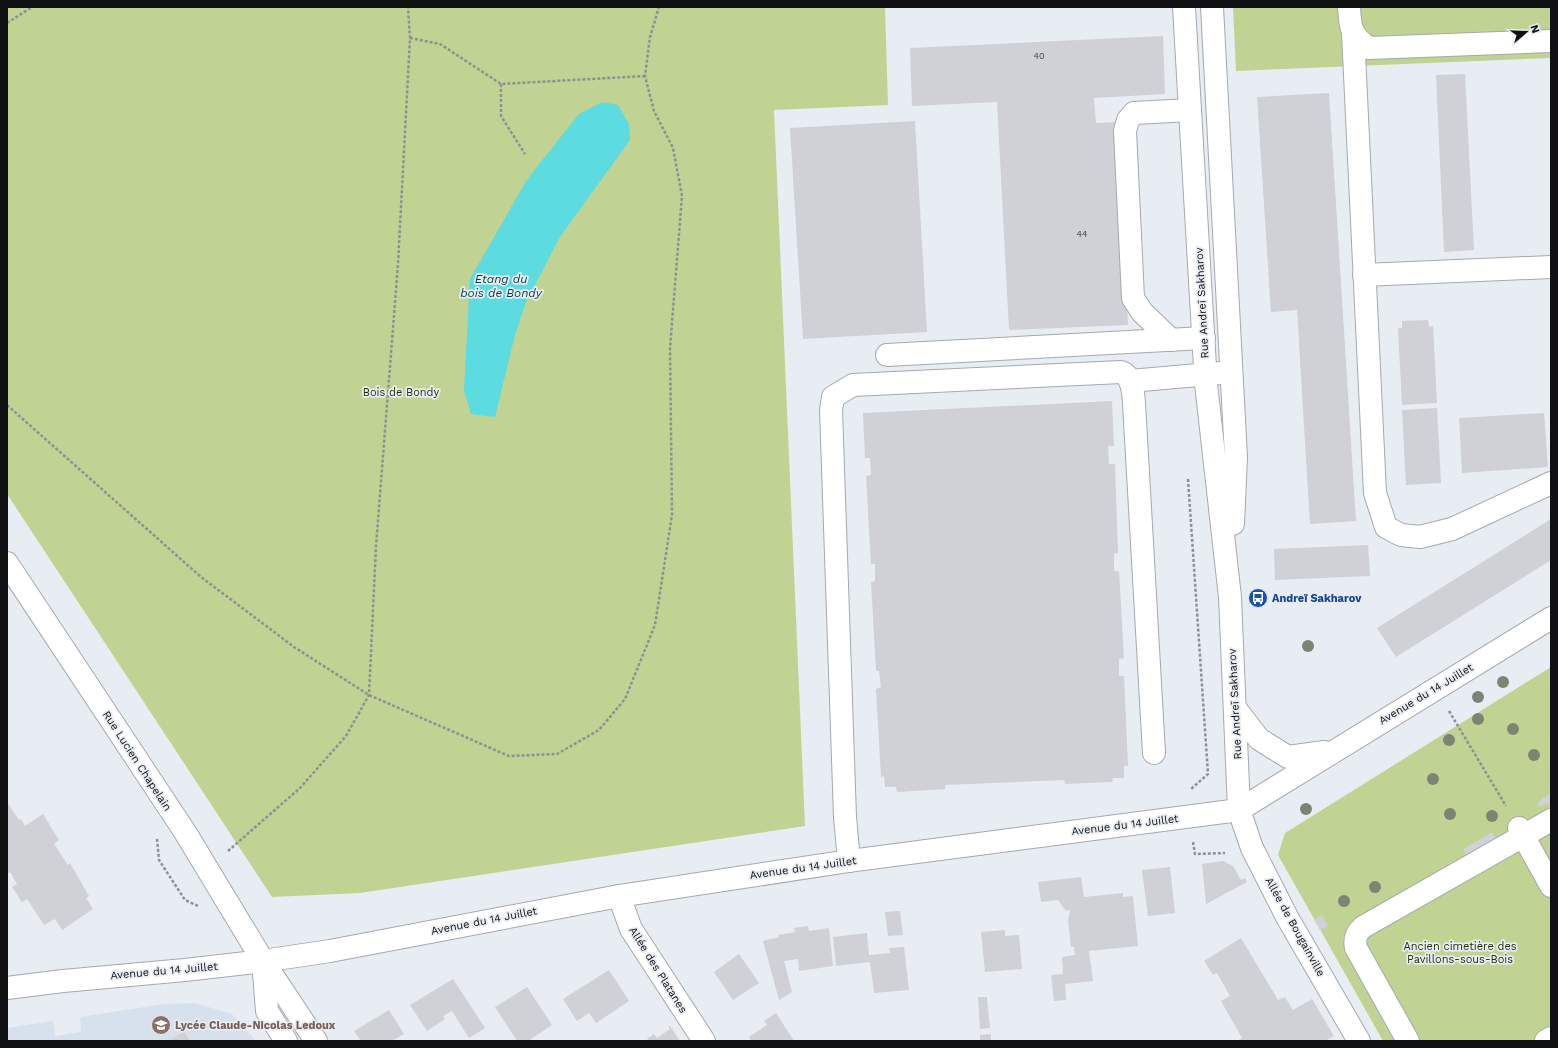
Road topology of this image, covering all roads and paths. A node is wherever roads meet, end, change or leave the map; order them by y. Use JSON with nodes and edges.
{"nodes":[{"id":1,"x":32,"y":7,"type":"edge"},
{"id":2,"x":408,"y":7,"type":"edge"},
{"id":3,"x":659,"y":7,"type":"edge"},
{"id":4,"x":1184,"y":7,"type":"edge"},
{"id":5,"x":1212,"y":7,"type":"edge"},
{"id":6,"x":1349,"y":7,"type":"edge"},
{"id":7,"x":7,"y":23,"type":"edge"},
{"id":8,"x":1353,"y":33,"type":"junction"},
{"id":9,"x":410,"y":38,"type":"junction"},
{"id":10,"x":1551,"y":41,"type":"edge"},
{"id":11,"x":645,"y":76,"type":"junction"},
{"id":12,"x":501,"y":84,"type":"junction"},
{"id":13,"x":1190,"y":110,"type":"junction"},
{"id":14,"x":525,"y":154,"type":"dead end"},
{"id":15,"x":1551,"y":267,"type":"edge"},
{"id":16,"x":1364,"y":275,"type":"junction"},
{"id":17,"x":1204,"y":338,"type":"junction"},
{"id":18,"x":1171,"y":340,"type":"junction"},
{"id":19,"x":887,"y":355,"type":"dead end"},
{"id":20,"x":1231,"y":372,"type":"junction"},
{"id":21,"x":1206,"y":375,"type":"junction"},
{"id":22,"x":1130,"y":380,"type":"junction"},
{"id":23,"x":7,"y":405,"type":"edge"},
{"id":24,"x":1551,"y":484,"type":"edge"},
{"id":25,"x":7,"y":563,"type":"edge"},
{"id":26,"x":1230,"y":597,"type":"junction"},
{"id":27,"x":1551,"y":618,"type":"edge"},
{"id":28,"x":1436,"y":688,"type":"junction"},
{"id":29,"x":369,"y":695,"type":"junction"},
{"id":30,"x":1235,"y":708,"type":"junction"},
{"id":31,"x":1331,"y":752,"type":"junction"},
{"id":32,"x":1154,"y":753,"type":"dead end"},
{"id":33,"x":1239,"y":810,"type":"junction"},
{"id":34,"x":1551,"y":820,"type":"edge"},
{"id":35,"x":1521,"y":832,"type":"junction"},
{"id":36,"x":849,"y":861,"type":"junction"},
{"id":37,"x":208,"y":869,"type":"junction"},
{"id":38,"x":1551,"y":886,"type":"edge"},
{"id":39,"x":618,"y":896,"type":"junction"},
{"id":40,"x":264,"y":961,"type":"junction"},
{"id":41,"x":7,"y":988,"type":"edge"},
{"id":42,"x":1551,"y":1038,"type":"edge"},
{"id":43,"x":286,"y":1041,"type":"edge"},
{"id":44,"x":316,"y":1041,"type":"edge"},
{"id":45,"x":704,"y":1041,"type":"edge"},
{"id":46,"x":1359,"y":1041,"type":"edge"},
{"id":47,"x":1408,"y":1041,"type":"edge"},
{"id":48,"x":1546,"y":1041,"type":"edge"}],
"edges":[{"from":1,"to":7,"type":"path"},
{"from":2,"to":9,"type":"path"},
{"from":3,"to":11,"type":"path"},
{"from":4,"to":13,"type":"street","name":"Rue Andreï Sakharov"},
{"from":5,"to":20,"type":"street","name":"Rue Andreï Sakharov"},
{"from":6,"to":8,"type":"street"},
{"from":8,"to":10,"type":"street"},
{"from":8,"to":16,"type":"street"},
{"from":9,"to":12,"type":"path"},
{"from":9,"to":29,"type":"path"},
{"from":11,"to":12,"type":"path"},
{"from":11,"to":29,"type":"path"},
{"from":12,"to":14,"type":"path"},
{"from":13,"to":17,"type":"street","name":"Rue Andreï Sakharov"},
{"from":13,"to":18,"type":"street"},
{"from":15,"to":16,"type":"street"},
{"from":16,"to":24,"type":"street"},
{"from":17,"to":18,"type":"street"},
{"from":17,"to":21,"type":"street","name":"Rue Andreï Sakharov"},
{"from":18,"to":19,"type":"street"},
{"from":20,"to":21,"type":"street"},
{"from":20,"to":26,"type":"street","name":"Rue Andreï Sakharov"},
{"from":21,"to":22,"type":"street"},
{"from":21,"to":26,"type":"street","name":"Rue Andreï Sakharov"},
{"from":22,"to":32,"type":"street"},
{"from":22,"to":36,"type":"street"},
{"from":23,"to":29,"type":"path"},
{"from":25,"to":37,"type":"street","name":"Rue Lucien Chapelain"},
{"from":26,"to":30,"type":"street","name":"Rue Andreï Sakharov"},
{"from":27,"to":28,"type":"street","name":"Avenue du 14 Juillet"},
{"from":28,"to":31,"type":"street","name":"Avenue du 14 Juillet"},
{"from":28,"to":35,"type":"path"},
{"from":29,"to":37,"type":"path"},
{"from":30,"to":31,"type":"street"},
{"from":30,"to":33,"type":"street","name":"Rue Andreï Sakharov"},
{"from":31,"to":33,"type":"street","name":"Avenue du 14 Juillet"},
{"from":33,"to":36,"type":"street","name":"Avenue du 14 Juillet"},
{"from":33,"to":46,"type":"street","name":"Allée de Bougainville"},
{"from":34,"to":35,"type":"street"},
{"from":35,"to":38,"type":"street"},
{"from":35,"to":47,"type":"street"},
{"from":36,"to":39,"type":"street","name":"Avenue du 14 Juillet"},
{"from":37,"to":40,"type":"street","name":"Rue Lucien Chapelain"},
{"from":39,"to":40,"type":"street","name":"Avenue du 14 Juillet"},
{"from":39,"to":45,"type":"street","name":"Allée des Platanes"},
{"from":40,"to":41,"type":"street","name":"Avenue du 14 Juillet"},
{"from":40,"to":43,"type":"street"},
{"from":40,"to":44,"type":"street","name":"Rue Lucien Chapelain"},
{"from":42,"to":48,"type":"street"}]}
